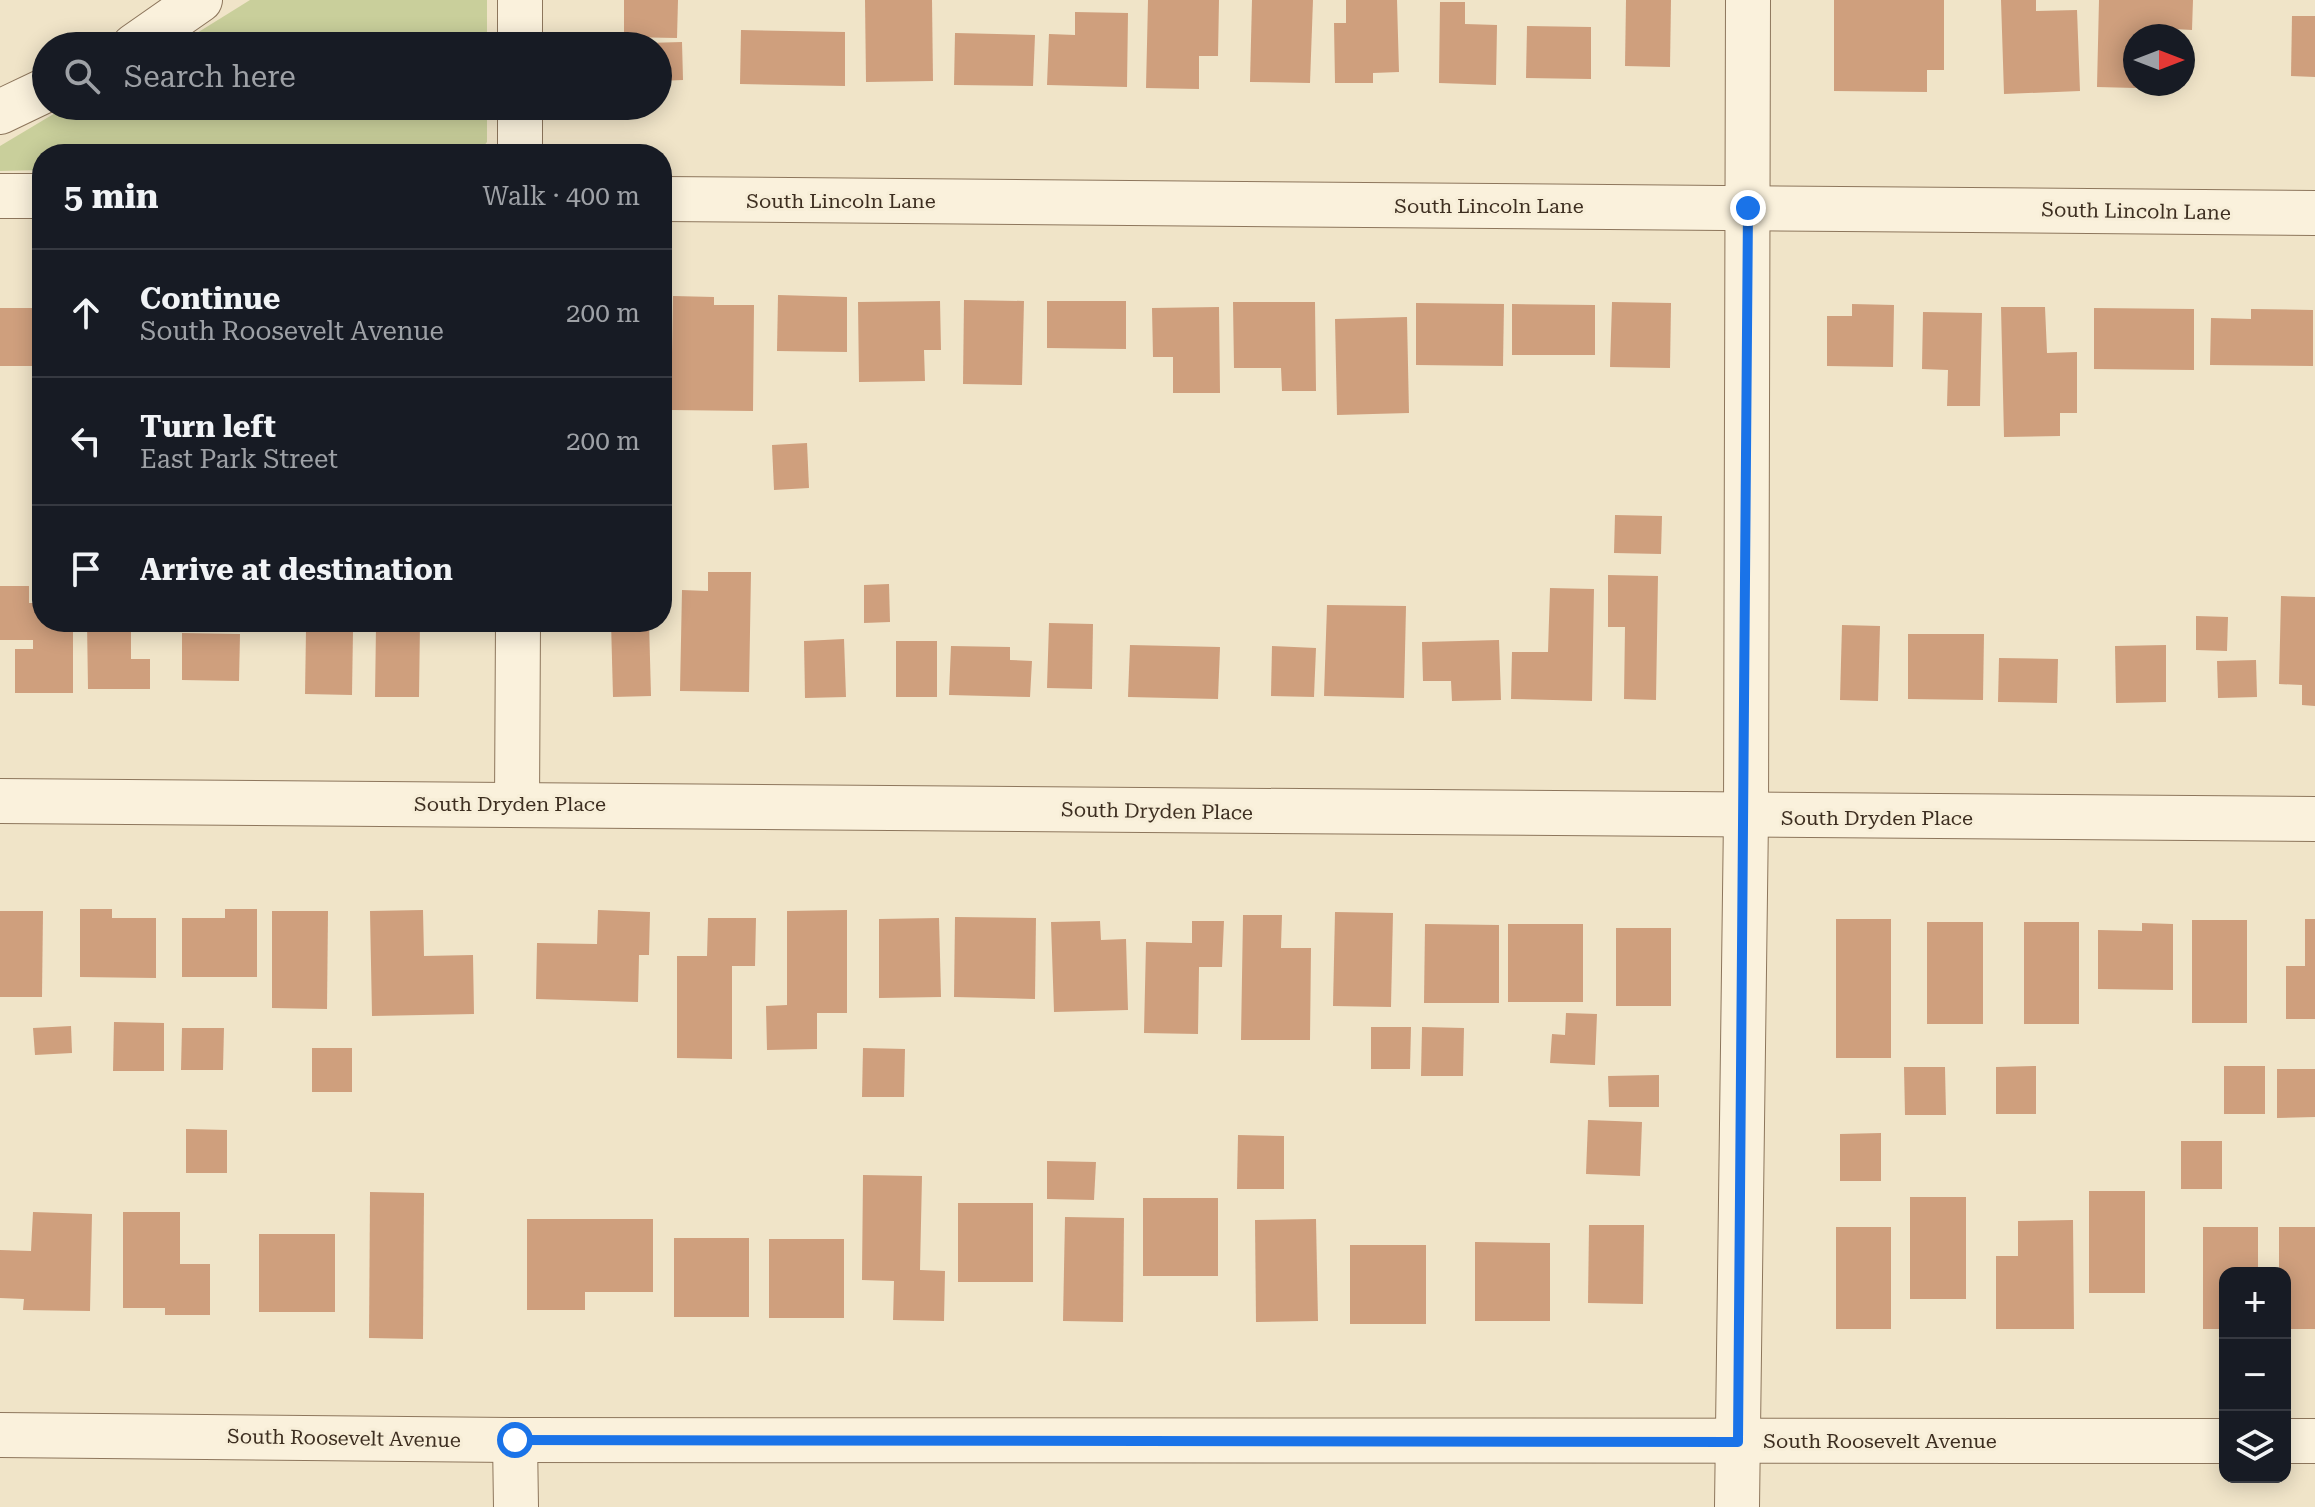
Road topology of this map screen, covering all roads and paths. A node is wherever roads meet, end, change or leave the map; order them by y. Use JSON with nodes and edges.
{"nodes":[{"id":1,"x":200,"y":0,"type":"edge"},
{"id":2,"x":520,"y":0,"type":"edge"},
{"id":3,"x":1748,"y":0,"type":"edge"},
{"id":4,"x":154,"y":32,"type":"edge"},
{"id":5,"x":520,"y":32,"type":"edge"},
{"id":6,"x":32,"y":97,"type":"edge"},
{"id":7,"x":0,"y":112,"type":"edge"},
{"id":8,"x":520,"y":120,"type":"edge"},
{"id":9,"x":520,"y":144,"type":"edge"},
{"id":10,"x":0,"y":196,"type":"edge"},
{"id":11,"x":32,"y":196,"type":"edge"},
{"id":12,"x":672,"y":199,"type":"edge"},
{"id":13,"x":1748,"y":208,"type":"junction"},
{"id":14,"x":2315,"y":213,"type":"edge"},
{"id":15,"x":518,"y":632,"type":"edge"},
{"id":16,"x":0,"y":801,"type":"edge"},
{"id":17,"x":517,"y":804,"type":"junction"},
{"id":18,"x":1746,"y":817,"type":"junction"},
{"id":19,"x":2315,"y":819,"type":"edge"},
{"id":20,"x":0,"y":1435,"type":"edge"},
{"id":21,"x":515,"y":1440,"type":"junction"},
{"id":22,"x":2219,"y":1441,"type":"edge"},
{"id":23,"x":2291,"y":1441,"type":"edge"},
{"id":24,"x":2315,"y":1441,"type":"edge"},
{"id":25,"x":1738,"y":1442,"type":"junction"},
{"id":26,"x":516,"y":1507,"type":"edge"},
{"id":27,"x":1737,"y":1507,"type":"edge"}],
"edges":[{"from":1,"to":4,"type":"street"},
{"from":2,"to":5,"type":"street"},
{"from":3,"to":13,"type":"street"},
{"from":6,"to":7,"type":"street"},
{"from":8,"to":9,"type":"street"},
{"from":10,"to":11,"type":"street"},
{"from":12,"to":13,"type":"street","name":"South Lincoln Lane"},
{"from":13,"to":14,"type":"street","name":"South Lincoln Lane"},
{"from":13,"to":18,"type":"street"},
{"from":15,"to":17,"type":"street"},
{"from":16,"to":17,"type":"street","name":"South Dryden Place"},
{"from":17,"to":18,"type":"street","name":"South Dryden Place"},
{"from":18,"to":19,"type":"street","name":"South Dryden Place"},
{"from":18,"to":25,"type":"street"},
{"from":20,"to":21,"type":"street","name":"South Roosevelt Avenue"},
{"from":21,"to":25,"type":"street","name":"South Roosevelt Avenue"},
{"from":21,"to":26,"type":"street"},
{"from":22,"to":25,"type":"street","name":"South Roosevelt Avenue"},
{"from":23,"to":24,"type":"street"},
{"from":25,"to":27,"type":"street"}]}
